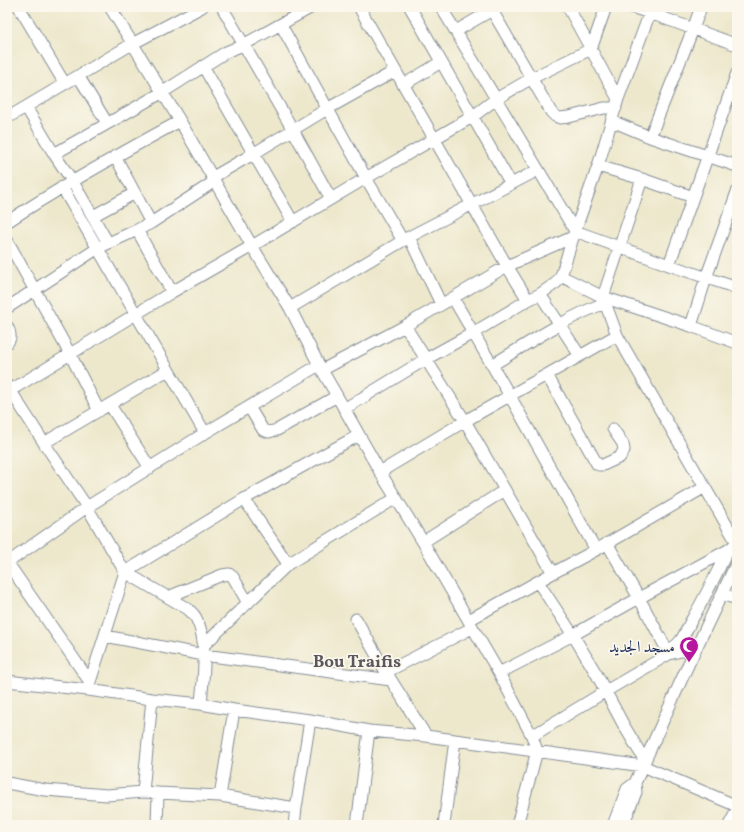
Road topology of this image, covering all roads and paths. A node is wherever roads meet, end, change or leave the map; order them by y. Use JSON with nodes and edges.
{"nodes":[{"id":1,"x":19,"y":7,"type":"edge"},
{"id":2,"x":110,"y":7,"type":"edge"},
{"id":3,"x":202,"y":7,"type":"edge"},
{"id":4,"x":222,"y":7,"type":"edge"},
{"id":5,"x":359,"y":7,"type":"edge"},
{"id":6,"x":410,"y":7,"type":"edge"},
{"id":7,"x":441,"y":7,"type":"edge"},
{"id":8,"x":568,"y":7,"type":"edge"},
{"id":9,"x":606,"y":7,"type":"edge"},
{"id":10,"x":631,"y":7,"type":"edge"},
{"id":11,"x":701,"y":7,"type":"edge"},
{"id":12,"x":306,"y":8,"type":"edge"},
{"id":13,"x":491,"y":8,"type":"edge"},
{"id":14,"x":651,"y":10,"type":"edge"},
{"id":15,"x":280,"y":24,"type":"junction"},
{"id":16,"x":693,"y":29,"type":"junction"},
{"id":17,"x":456,"y":31,"type":"junction"},
{"id":18,"x":132,"y":44,"type":"junction"},
{"id":19,"x":243,"y":45,"type":"junction"},
{"id":20,"x":737,"y":45,"type":"edge"},
{"id":21,"x":591,"y":49,"type":"junction"},
{"id":22,"x":441,"y":62,"type":"junction"},
{"id":23,"x":203,"y":66,"type":"junction"},
{"id":24,"x":395,"y":71,"type":"junction"},
{"id":25,"x":737,"y":73,"type":"edge"},
{"id":26,"x":79,"y":77,"type":"junction"},
{"id":27,"x":532,"y":78,"type":"junction"},
{"id":28,"x":65,"y":84,"type":"junction"},
{"id":29,"x":404,"y":85,"type":"junction"},
{"id":30,"x":163,"y":92,"type":"junction"},
{"id":31,"x":496,"y":99,"type":"junction"},
{"id":32,"x":617,"y":103,"type":"junction"},
{"id":33,"x":26,"y":107,"type":"junction"},
{"id":34,"x":327,"y":109,"type":"junction"},
{"id":35,"x":472,"y":117,"type":"junction"},
{"id":36,"x":7,"y":118,"type":"edge"},
{"id":37,"x":180,"y":121,"type":"junction"},
{"id":38,"x":612,"y":121,"type":"junction"},
{"id":39,"x":107,"y":123,"type":"junction"},
{"id":40,"x":293,"y":130,"type":"junction"},
{"id":41,"x":650,"y":137,"type":"junction"},
{"id":42,"x":434,"y":139,"type":"junction"},
{"id":43,"x":54,"y":154,"type":"junction"},
{"id":44,"x":253,"y":154,"type":"junction"},
{"id":45,"x":115,"y":156,"type":"junction"},
{"id":46,"x":707,"y":156,"type":"junction"},
{"id":47,"x":598,"y":166,"type":"junction"},
{"id":48,"x":737,"y":166,"type":"edge"},
{"id":49,"x":538,"y":170,"type":"junction"},
{"id":50,"x":366,"y":178,"type":"junction"},
{"id":51,"x":214,"y":179,"type":"junction"},
{"id":52,"x":642,"y":179,"type":"junction"},
{"id":53,"x":72,"y":182,"type":"junction"},
{"id":54,"x":511,"y":184,"type":"junction"},
{"id":55,"x":62,"y":187,"type":"junction"},
{"id":56,"x":737,"y":192,"type":"edge"},
{"id":57,"x":135,"y":193,"type":"junction"},
{"id":58,"x":693,"y":197,"type":"junction"},
{"id":59,"x":332,"y":199,"type":"junction"},
{"id":60,"x":472,"y":204,"type":"junction"},
{"id":61,"x":92,"y":216,"type":"junction"},
{"id":62,"x":7,"y":221,"type":"edge"},
{"id":63,"x":293,"y":222,"type":"junction"},
{"id":64,"x":151,"y":223,"type":"junction"},
{"id":65,"x":137,"y":230,"type":"junction"},
{"id":66,"x":574,"y":234,"type":"junction"},
{"id":67,"x":406,"y":239,"type":"junction"},
{"id":68,"x":7,"y":240,"type":"edge"},
{"id":69,"x":108,"y":243,"type":"junction"},
{"id":70,"x":252,"y":246,"type":"junction"},
{"id":71,"x":620,"y":247,"type":"junction"},
{"id":72,"x":98,"y":248,"type":"junction"},
{"id":73,"x":669,"y":265,"type":"junction"},
{"id":74,"x":508,"y":266,"type":"junction"},
{"id":75,"x":561,"y":276,"type":"junction"},
{"id":76,"x":706,"y":278,"type":"junction"},
{"id":77,"x":737,"y":288,"type":"edge"},
{"id":78,"x":35,"y":290,"type":"junction"},
{"id":79,"x":172,"y":292,"type":"junction"},
{"id":80,"x":540,"y":294,"type":"junction"},
{"id":81,"x":453,"y":298,"type":"junction"},
{"id":82,"x":528,"y":300,"type":"junction"},
{"id":83,"x":604,"y":300,"type":"junction"},
{"id":84,"x":441,"y":304,"type":"junction"},
{"id":85,"x":7,"y":308,"type":"edge"},
{"id":86,"x":290,"y":308,"type":"junction"},
{"id":87,"x":137,"y":314,"type":"junction"},
{"id":88,"x":560,"y":324,"type":"junction"},
{"id":89,"x":7,"y":326,"type":"edge"},
{"id":90,"x":405,"y":326,"type":"junction"},
{"id":91,"x":691,"y":326,"type":"junction"},
{"id":92,"x":473,"y":333,"type":"junction"},
{"id":93,"x":617,"y":334,"type":"junction"},
{"id":94,"x":7,"y":343,"type":"edge"},
{"id":95,"x":737,"y":343,"type":"edge"},
{"id":96,"x":70,"y":354,"type":"junction"},
{"id":97,"x":580,"y":356,"type":"junction"},
{"id":98,"x":426,"y":359,"type":"junction"},
{"id":99,"x":492,"y":365,"type":"junction"},
{"id":100,"x":321,"y":368,"type":"junction"},
{"id":101,"x":168,"y":370,"type":"junction"},
{"id":102,"x":547,"y":375,"type":"junction"},
{"id":103,"x":8,"y":388,"type":"edge"},
{"id":104,"x":337,"y":396,"type":"junction"},
{"id":105,"x":510,"y":396,"type":"junction"},
{"id":106,"x":110,"y":405,"type":"junction"},
{"id":107,"x":248,"y":407,"type":"junction"},
{"id":108,"x":344,"y":409,"type":"junction"},
{"id":109,"x":99,"y":411,"type":"junction"},
{"id":110,"x":464,"y":421,"type":"junction"},
{"id":111,"x":613,"y":429,"type":"dead end"},
{"id":112,"x":205,"y":433,"type":"junction"},
{"id":113,"x":359,"y":435,"type":"junction"},
{"id":114,"x":44,"y":443,"type":"junction"},
{"id":115,"x":150,"y":468,"type":"junction"},
{"id":116,"x":380,"y":472,"type":"junction"},
{"id":117,"x":705,"y":487,"type":"junction"},
{"id":118,"x":505,"y":490,"type":"junction"},
{"id":119,"x":396,"y":498,"type":"junction"},
{"id":120,"x":244,"y":499,"type":"junction"},
{"id":121,"x":87,"y":508,"type":"junction"},
{"id":122,"x":423,"y":542,"type":"junction"},
{"id":123,"x":608,"y":543,"type":"junction"},
{"id":124,"x":734,"y":545,"type":"edge"},
{"id":125,"x":596,"y":550,"type":"junction"},
{"id":126,"x":7,"y":562,"type":"edge"},
{"id":127,"x":737,"y":562,"type":"edge"},
{"id":128,"x":288,"y":564,"type":"junction"},
{"id":129,"x":125,"y":572,"type":"junction"},
{"id":130,"x":553,"y":573,"type":"junction"},
{"id":131,"x":538,"y":582,"type":"junction"},
{"id":132,"x":722,"y":594,"type":"junction"},
{"id":133,"x":168,"y":597,"type":"junction"},
{"id":134,"x":639,"y":598,"type":"junction"},
{"id":135,"x":737,"y":599,"type":"edge"},
{"id":136,"x":248,"y":603,"type":"junction"},
{"id":137,"x":356,"y":620,"type":"dead end"},
{"id":138,"x":470,"y":624,"type":"junction"},
{"id":139,"x":572,"y":635,"type":"junction"},
{"id":140,"x":105,"y":636,"type":"junction"},
{"id":141,"x":204,"y":650,"type":"junction"},
{"id":142,"x":695,"y":651,"type":"junction"},
{"id":143,"x":499,"y":673,"type":"junction"},
{"id":144,"x":389,"y":676,"type":"junction"},
{"id":145,"x":7,"y":681,"type":"edge"},
{"id":146,"x":89,"y":686,"type":"junction"},
{"id":147,"x":606,"y":691,"type":"junction"},
{"id":148,"x":152,"y":699,"type":"junction"},
{"id":149,"x":201,"y":704,"type":"junction"},
{"id":150,"x":234,"y":710,"type":"junction"},
{"id":151,"x":310,"y":720,"type":"junction"},
{"id":152,"x":370,"y":731,"type":"junction"},
{"id":153,"x":426,"y":736,"type":"junction"},
{"id":154,"x":532,"y":736,"type":"junction"},
{"id":155,"x":455,"y":740,"type":"junction"},
{"id":156,"x":537,"y":751,"type":"junction"},
{"id":157,"x":644,"y":764,"type":"junction"},
{"id":158,"x":7,"y":783,"type":"edge"},
{"id":159,"x":635,"y":783,"type":"junction"},
{"id":160,"x":143,"y":792,"type":"junction"},
{"id":161,"x":158,"y":793,"type":"junction"},
{"id":162,"x":220,"y":796,"type":"junction"},
{"id":163,"x":737,"y":806,"type":"edge"},
{"id":164,"x":296,"y":808,"type":"junction"},
{"id":165,"x":737,"y":810,"type":"edge"},
{"id":166,"x":157,"y":825,"type":"edge"},
{"id":167,"x":294,"y":825,"type":"edge"},
{"id":168,"x":358,"y":825,"type":"edge"},
{"id":169,"x":444,"y":825,"type":"edge"},
{"id":170,"x":517,"y":825,"type":"edge"},
{"id":171,"x":613,"y":825,"type":"edge"},
{"id":172,"x":623,"y":825,"type":"edge"},
{"id":173,"x":729,"y":825,"type":"edge"}],
"edges":[{"from":1,"to":28,"type":"street"},
{"from":2,"to":18,"type":"street"},
{"from":3,"to":18,"type":"street"},
{"from":4,"to":19,"type":"street"},
{"from":5,"to":24,"type":"street"},
{"from":6,"to":22,"type":"street"},
{"from":7,"to":17,"type":"street"},
{"from":8,"to":21,"type":"street"},
{"from":9,"to":21,"type":"street"},
{"from":10,"to":14,"type":"street"},
{"from":11,"to":16,"type":"street"},
{"from":12,"to":15,"type":"street"},
{"from":13,"to":17,"type":"street"},
{"from":13,"to":27,"type":"street"},
{"from":14,"to":16,"type":"street"},
{"from":14,"to":32,"type":"street"},
{"from":15,"to":19,"type":"street"},
{"from":15,"to":34,"type":"street"},
{"from":16,"to":20,"type":"street"},
{"from":16,"to":41,"type":"street"},
{"from":17,"to":31,"type":"street"},
{"from":18,"to":26,"type":"street"},
{"from":18,"to":30,"type":"street"},
{"from":19,"to":23,"type":"street"},
{"from":19,"to":40,"type":"street"},
{"from":21,"to":27,"type":"street"},
{"from":21,"to":32,"type":"street"},
{"from":22,"to":29,"type":"street"},
{"from":22,"to":35,"type":"street"},
{"from":23,"to":30,"type":"street"},
{"from":23,"to":44,"type":"street"},
{"from":24,"to":29,"type":"street"},
{"from":24,"to":34,"type":"street"},
{"from":25,"to":46,"type":"street"},
{"from":26,"to":28,"type":"street"},
{"from":26,"to":39,"type":"street"},
{"from":27,"to":31,"type":"street"},
{"from":27,"to":32,"type":"street"},
{"from":28,"to":33,"type":"street"},
{"from":29,"to":42,"type":"street"},
{"from":30,"to":37,"type":"street"},
{"from":30,"to":39,"type":"street"},
{"from":31,"to":35,"type":"street"},
{"from":31,"to":49,"type":"street"},
{"from":32,"to":38,"type":"street"},
{"from":33,"to":36,"type":"street"},
{"from":33,"to":43,"type":"street"},
{"from":34,"to":40,"type":"street"},
{"from":34,"to":50,"type":"street"},
{"from":35,"to":42,"type":"street"},
{"from":35,"to":54,"type":"street"},
{"from":37,"to":45,"type":"street"},
{"from":37,"to":51,"type":"street"},
{"from":38,"to":41,"type":"street"},
{"from":38,"to":47,"type":"street"},
{"from":39,"to":43,"type":"street"},
{"from":40,"to":44,"type":"street"},
{"from":40,"to":59,"type":"street"},
{"from":41,"to":46,"type":"street"},
{"from":42,"to":50,"type":"street"},
{"from":42,"to":60,"type":"street"},
{"from":43,"to":53,"type":"street"},
{"from":44,"to":51,"type":"street"},
{"from":44,"to":63,"type":"street"},
{"from":45,"to":53,"type":"street"},
{"from":45,"to":57,"type":"street"},
{"from":46,"to":48,"type":"street"},
{"from":46,"to":58,"type":"street"},
{"from":47,"to":52,"type":"street"},
{"from":47,"to":66,"type":"street"},
{"from":49,"to":54,"type":"street"},
{"from":49,"to":66,"type":"street"},
{"from":50,"to":59,"type":"street"},
{"from":50,"to":67,"type":"street"},
{"from":51,"to":64,"type":"street"},
{"from":51,"to":70,"type":"street"},
{"from":52,"to":58,"type":"street"},
{"from":52,"to":71,"type":"street"},
{"from":53,"to":55,"type":"street"},
{"from":53,"to":61,"type":"street"},
{"from":54,"to":60,"type":"street"},
{"from":55,"to":62,"type":"street"},
{"from":55,"to":72,"type":"street"},
{"from":56,"to":76,"type":"street"},
{"from":57,"to":61,"type":"street"},
{"from":57,"to":64,"type":"street"},
{"from":58,"to":73,"type":"street"},
{"from":59,"to":63,"type":"street"},
{"from":60,"to":67,"type":"street"},
{"from":60,"to":74,"type":"street"},
{"from":61,"to":69,"type":"street"},
{"from":63,"to":70,"type":"street"},
{"from":64,"to":65,"type":"street"},
{"from":65,"to":69,"type":"street"},
{"from":65,"to":79,"type":"street"},
{"from":66,"to":71,"type":"street"},
{"from":66,"to":74,"type":"street"},
{"from":66,"to":75,"type":"street"},
{"from":67,"to":84,"type":"street"},
{"from":67,"to":86,"type":"street"},
{"from":68,"to":78,"type":"street"},
{"from":69,"to":72,"type":"street"},
{"from":70,"to":79,"type":"street"},
{"from":70,"to":86,"type":"street"},
{"from":71,"to":73,"type":"street"},
{"from":71,"to":83,"type":"street"},
{"from":72,"to":78,"type":"street"},
{"from":72,"to":87,"type":"street"},
{"from":73,"to":76,"type":"street"},
{"from":74,"to":81,"type":"street"},
{"from":74,"to":82,"type":"street"},
{"from":75,"to":80,"type":"street"},
{"from":75,"to":83,"type":"street"},
{"from":76,"to":77,"type":"street"},
{"from":76,"to":91,"type":"street"},
{"from":78,"to":85,"type":"street"},
{"from":78,"to":96,"type":"street"},
{"from":79,"to":87,"type":"street"},
{"from":80,"to":82,"type":"street"},
{"from":80,"to":88,"type":"street"},
{"from":81,"to":84,"type":"street"},
{"from":81,"to":92,"type":"street"},
{"from":82,"to":92,"type":"street"},
{"from":83,"to":88,"type":"street"},
{"from":83,"to":91,"type":"street"},
{"from":83,"to":93,"type":"street"},
{"from":84,"to":90,"type":"street"},
{"from":86,"to":100,"type":"street"},
{"from":87,"to":96,"type":"street"},
{"from":87,"to":101,"type":"street"},
{"from":88,"to":97,"type":"street"},
{"from":88,"to":99,"type":"street"},
{"from":89,"to":94,"type":"street"},
{"from":90,"to":98,"type":"street"},
{"from":90,"to":100,"type":"street"},
{"from":91,"to":95,"type":"street"},
{"from":92,"to":98,"type":"street"},
{"from":92,"to":99,"type":"street"},
{"from":93,"to":97,"type":"street"},
{"from":93,"to":117,"type":"street"},
{"from":96,"to":103,"type":"street"},
{"from":96,"to":109,"type":"street"},
{"from":97,"to":102,"type":"street"},
{"from":98,"to":108,"type":"street"},
{"from":98,"to":110,"type":"street"},
{"from":99,"to":105,"type":"street"},
{"from":100,"to":104,"type":"street"},
{"from":100,"to":107,"type":"street"},
{"from":101,"to":106,"type":"street"},
{"from":101,"to":112,"type":"street"},
{"from":102,"to":105,"type":"street"},
{"from":102,"to":111,"type":"street"},
{"from":103,"to":114,"type":"street"},
{"from":104,"to":107,"type":"street"},
{"from":104,"to":108,"type":"street"},
{"from":105,"to":110,"type":"street"},
{"from":105,"to":125,"type":"street"},
{"from":106,"to":109,"type":"street"},
{"from":106,"to":115,"type":"street"},
{"from":107,"to":112,"type":"street"},
{"from":108,"to":113,"type":"street"},
{"from":109,"to":114,"type":"street"},
{"from":110,"to":116,"type":"street"},
{"from":110,"to":118,"type":"street"},
{"from":112,"to":115,"type":"street"},
{"from":113,"to":116,"type":"street"},
{"from":113,"to":120,"type":"street"},
{"from":114,"to":121,"type":"street"},
{"from":115,"to":121,"type":"street"},
{"from":116,"to":119,"type":"street"},
{"from":117,"to":123,"type":"street"},
{"from":117,"to":124,"type":"street"},
{"from":118,"to":122,"type":"street"},
{"from":118,"to":130,"type":"street"},
{"from":119,"to":122,"type":"street"},
{"from":119,"to":128,"type":"street"},
{"from":120,"to":128,"type":"street"},
{"from":120,"to":129,"type":"street"},
{"from":121,"to":126,"type":"street"},
{"from":121,"to":129,"type":"street"},
{"from":122,"to":138,"type":"street"},
{"from":123,"to":125,"type":"street"},
{"from":123,"to":134,"type":"street"},
{"from":124,"to":134,"type":"street"},
{"from":124,"to":134,"type":"street"},
{"from":125,"to":130,"type":"street"},
{"from":126,"to":146,"type":"street"},
{"from":127,"to":132,"type":"street"},
{"from":128,"to":136,"type":"street"},
{"from":129,"to":133,"type":"street"},
{"from":129,"to":140,"type":"street"},
{"from":130,"to":131,"type":"street"},
{"from":131,"to":138,"type":"street"},
{"from":131,"to":139,"type":"street"},
{"from":132,"to":135,"type":"street"},
{"from":132,"to":142,"type":"street"},
{"from":133,"to":136,"type":"street"},
{"from":133,"to":141,"type":"street"},
{"from":134,"to":139,"type":"street"},
{"from":136,"to":141,"type":"street"},
{"from":137,"to":144,"type":"street"},
{"from":138,"to":143,"type":"street"},
{"from":138,"to":144,"type":"street"},
{"from":139,"to":143,"type":"street"},
{"from":139,"to":147,"type":"street"},
{"from":140,"to":141,"type":"street"},
{"from":140,"to":146,"type":"street"},
{"from":141,"to":144,"type":"street"},
{"from":141,"to":149,"type":"street"},
{"from":142,"to":147,"type":"street"},
{"from":142,"to":157,"type":"street"},
{"from":143,"to":154,"type":"street"},
{"from":144,"to":153,"type":"street"},
{"from":145,"to":146,"type":"street"},
{"from":146,"to":148,"type":"street"},
{"from":147,"to":154,"type":"street"},
{"from":147,"to":157,"type":"street"},
{"from":148,"to":149,"type":"street"},
{"from":148,"to":160,"type":"street"},
{"from":149,"to":150,"type":"street"},
{"from":150,"to":151,"type":"street"},
{"from":150,"to":162,"type":"street"},
{"from":151,"to":152,"type":"street"},
{"from":151,"to":164,"type":"street"},
{"from":152,"to":153,"type":"street"},
{"from":152,"to":168,"type":"street"},
{"from":153,"to":155,"type":"street"},
{"from":154,"to":156,"type":"street"},
{"from":155,"to":156,"type":"street"},
{"from":155,"to":169,"type":"street"},
{"from":156,"to":157,"type":"street"},
{"from":156,"to":170,"type":"street"},
{"from":157,"to":159,"type":"street"},
{"from":157,"to":163,"type":"street"},
{"from":158,"to":160,"type":"street"},
{"from":159,"to":171,"type":"street"},
{"from":159,"to":172,"type":"street"},
{"from":160,"to":161,"type":"street"},
{"from":161,"to":162,"type":"street"},
{"from":161,"to":166,"type":"street"},
{"from":162,"to":164,"type":"street"},
{"from":164,"to":167,"type":"street"},
{"from":165,"to":173,"type":"street"}]}
